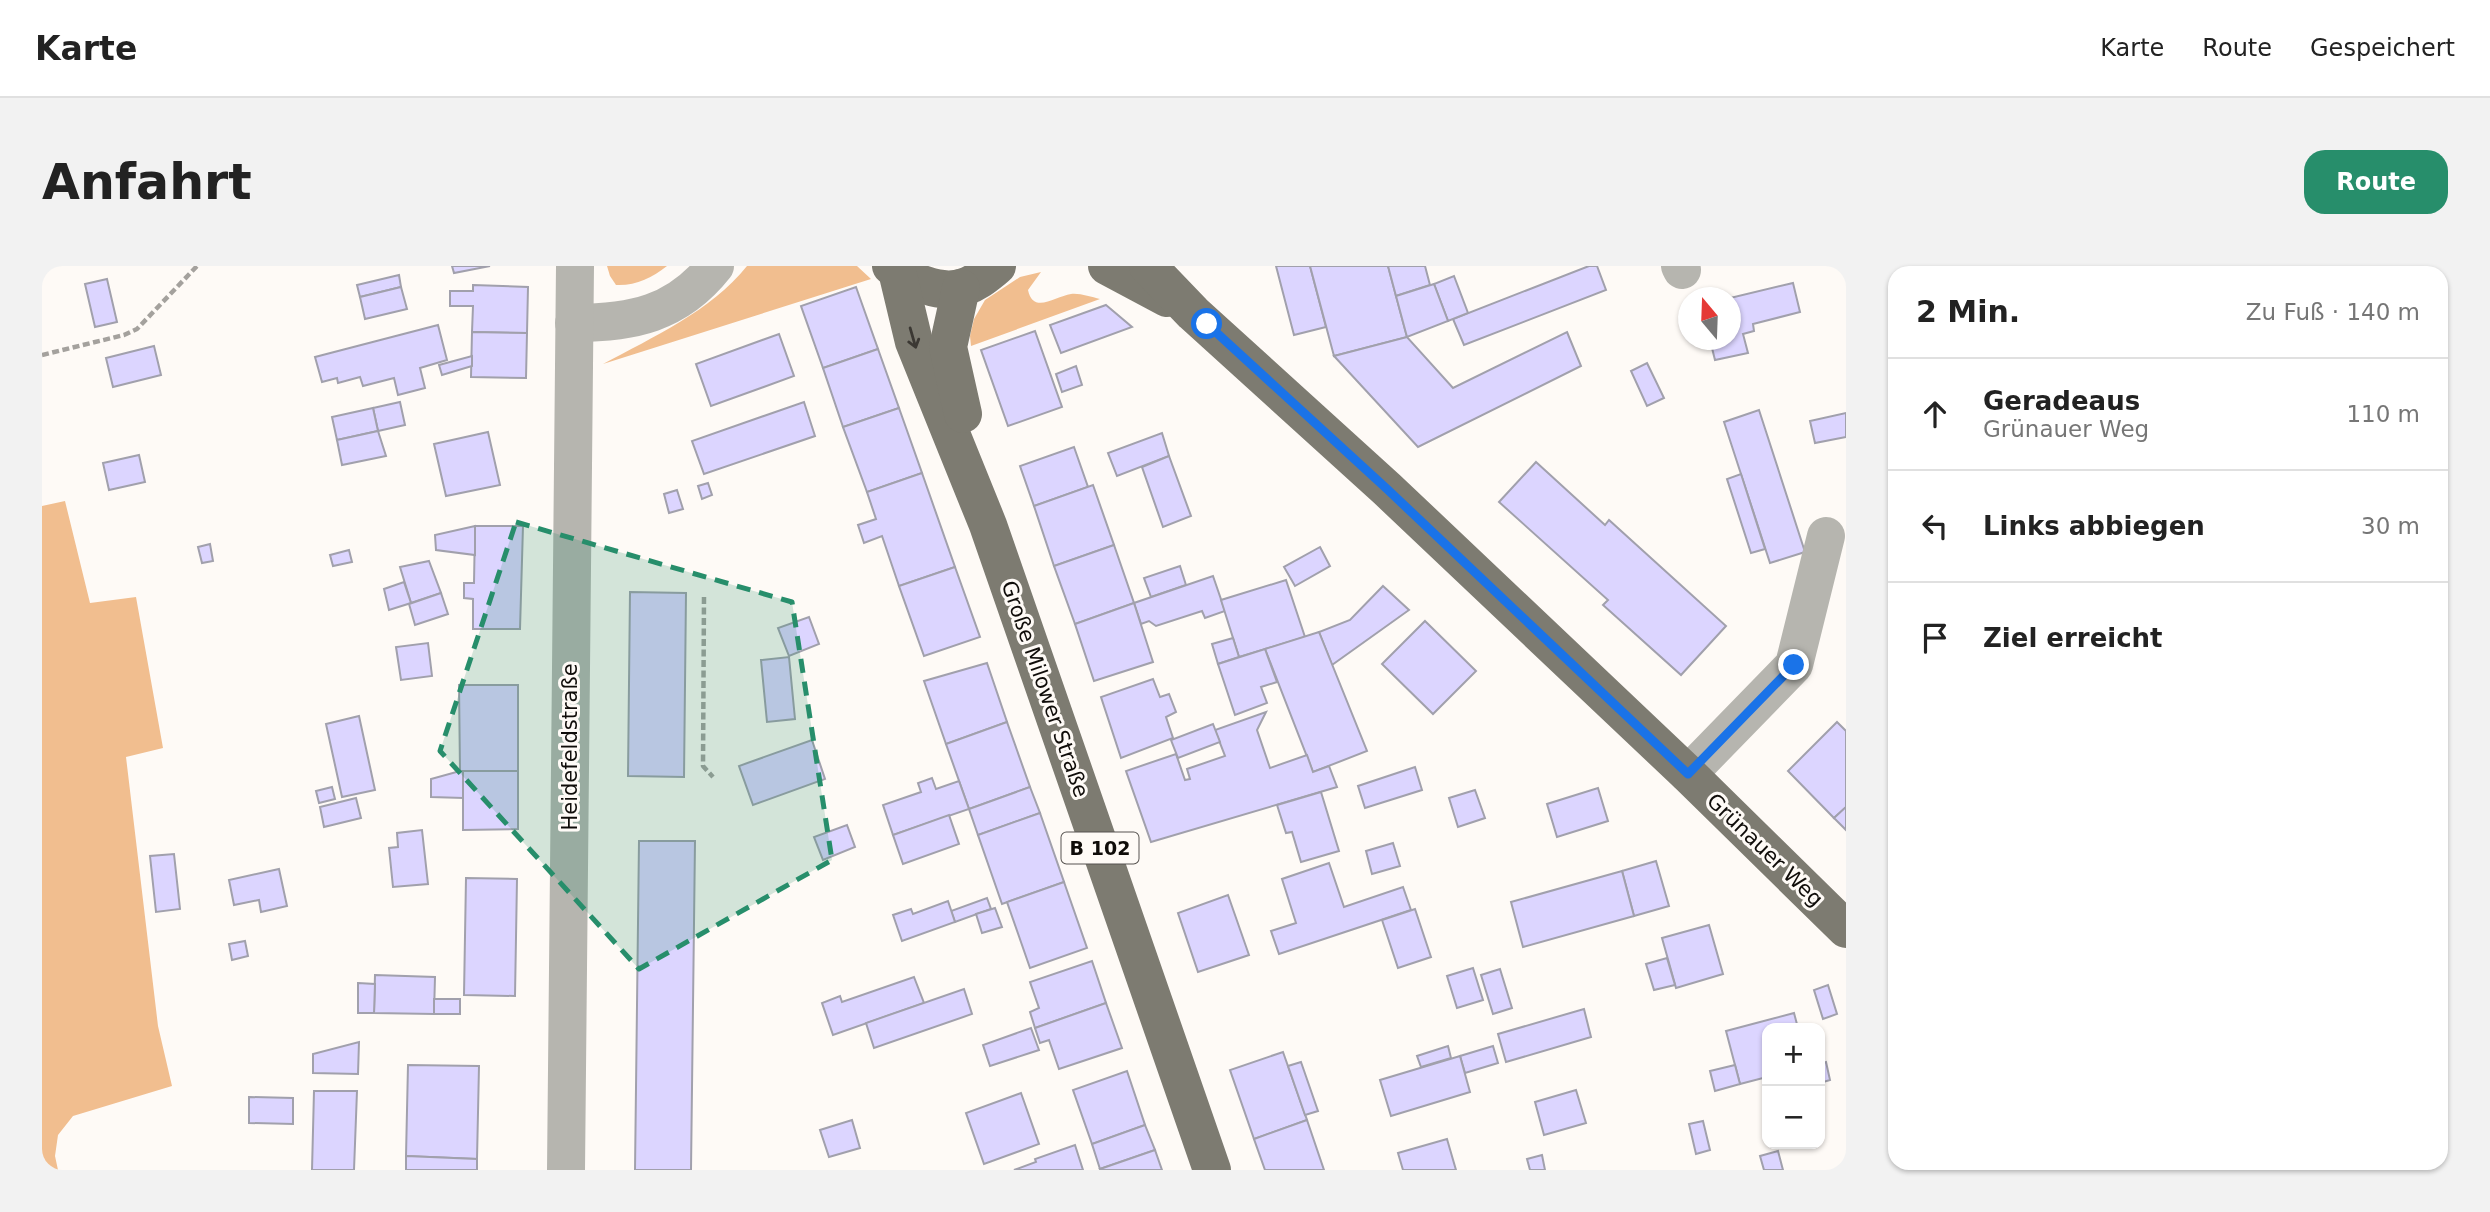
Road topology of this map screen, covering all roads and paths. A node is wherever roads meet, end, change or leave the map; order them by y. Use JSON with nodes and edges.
{"nodes":[{"id":1,"x":197,"y":266,"type":"edge"},
{"id":2,"x":575,"y":266,"type":"edge"},
{"id":3,"x":715,"y":266,"type":"edge"},
{"id":4,"x":997,"y":266,"type":"edge"},
{"id":5,"x":1107,"y":266,"type":"edge"},
{"id":6,"x":1147,"y":266,"type":"edge"},
{"id":7,"x":894,"y":269,"type":"edge"},
{"id":8,"x":961,"y":288,"type":"junction"},
{"id":9,"x":1193,"y":313,"type":"junction"},
{"id":10,"x":574,"y":323,"type":"junction"},
{"id":11,"x":42,"y":355,"type":"edge"},
{"id":12,"x":988,"y":525,"type":"junction"},
{"id":13,"x":1826,"y":536,"type":"dead end"},
{"id":14,"x":704,"y":597,"type":"dead end"},
{"id":15,"x":1688,"y":774,"type":"junction"},
{"id":16,"x":713,"y":777,"type":"dead end"},
{"id":17,"x":1846,"y":929,"type":"edge"},
{"id":18,"x":566,"y":1170,"type":"edge"},
{"id":19,"x":1212,"y":1170,"type":"edge"}],
"edges":[{"from":1,"to":11,"type":"path"},
{"from":2,"to":10,"type":"street","name":"Heidefeldstraße"},
{"from":3,"to":10,"type":"street"},
{"from":4,"to":8,"type":"main road"},
{"from":5,"to":9,"type":"main road","name":"Grünauer Weg"},
{"from":6,"to":9,"type":"main road","name":"Grünauer Weg"},
{"from":7,"to":8,"type":"main road","name":"Große Milower Straße","number":"B 102"},
{"from":7,"to":12,"type":"main road","name":"Große Milower Straße","number":"B 102","one_way":true},
{"from":8,"to":12,"type":"main road","name":"Große Milower Straße","number":"B 102"},
{"from":9,"to":15,"type":"main road","name":"Grünauer Weg"},
{"from":10,"to":18,"type":"street","name":"Heidefeldstraße"},
{"from":12,"to":19,"type":"main road","name":"Große Milower Straße","number":"B 102"},
{"from":13,"to":15,"type":"street"},
{"from":14,"to":16,"type":"path"},
{"from":15,"to":17,"type":"main road","name":"Grünauer Weg"}]}
